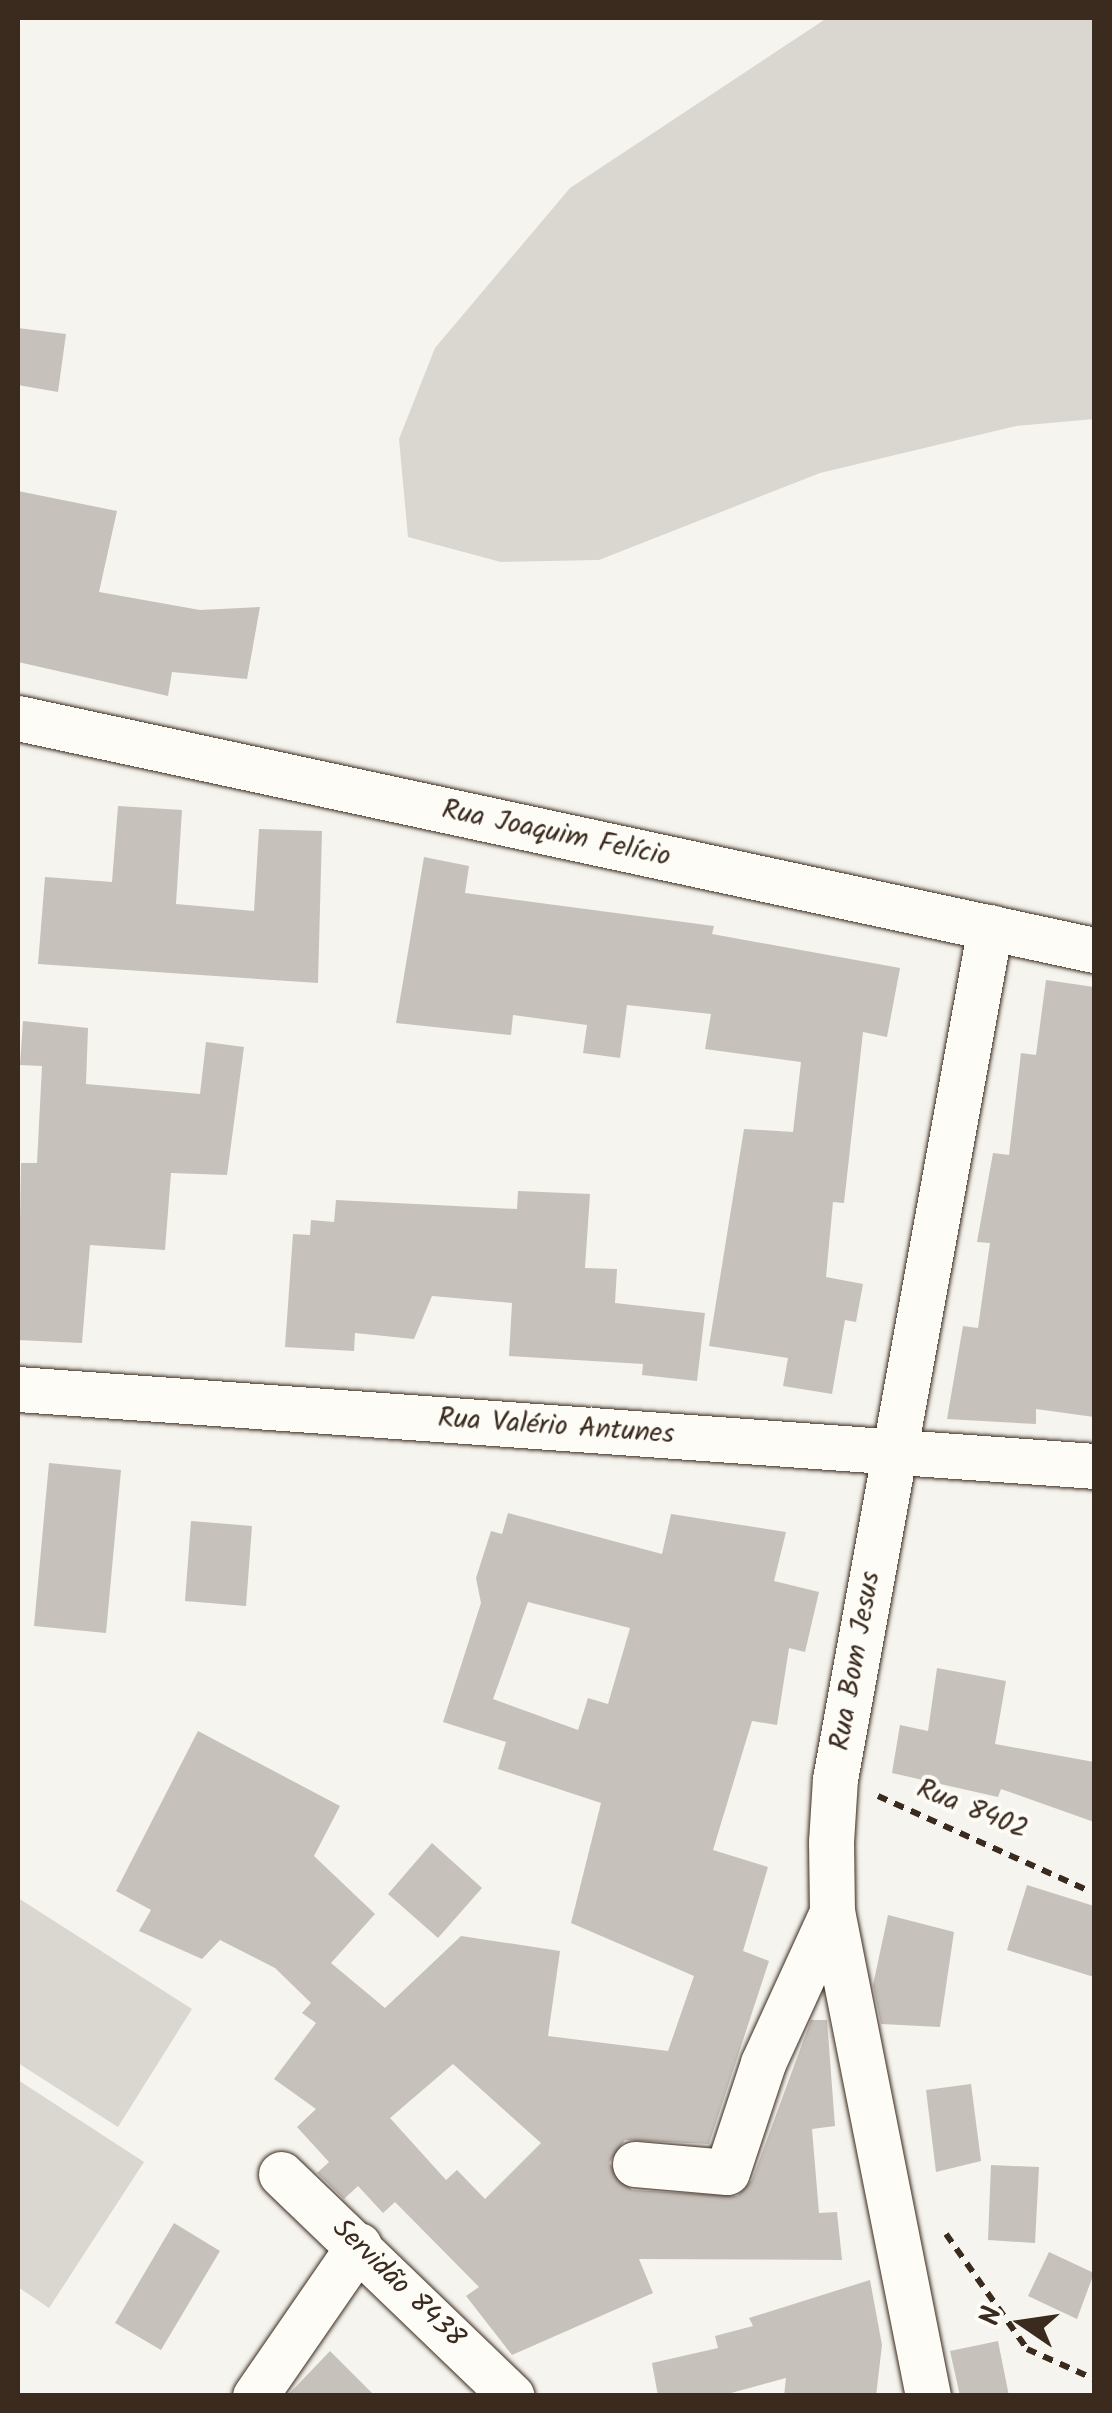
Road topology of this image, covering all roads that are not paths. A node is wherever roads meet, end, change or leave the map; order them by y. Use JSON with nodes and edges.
{"nodes":[{"id":1,"x":18,"y":718,"type":"edge"},
{"id":2,"x":990,"y":927,"type":"junction"},
{"id":3,"x":1094,"y":950,"type":"edge"},
{"id":4,"x":18,"y":1389,"type":"edge"},
{"id":5,"x":894,"y":1452,"type":"junction"},
{"id":6,"x":1094,"y":1466,"type":"edge"},
{"id":7,"x":832,"y":1912,"type":"junction"},
{"id":8,"x":635,"y":2164,"type":"dead end"},
{"id":9,"x":281,"y":2174,"type":"dead end"},
{"id":10,"x":359,"y":2244,"type":"junction"},
{"id":11,"x":255,"y":2396,"type":"edge"},
{"id":12,"x":512,"y":2396,"type":"edge"},
{"id":13,"x":928,"y":2396,"type":"edge"}],
"edges":[{"from":1,"to":2,"type":"street","name":"Rua Joaquim Felício"},
{"from":2,"to":3,"type":"street","name":"Rua Joaquim Felício"},
{"from":2,"to":5,"type":"street","name":"Rua Bom Jesus"},
{"from":4,"to":5,"type":"street","name":"Rua Valério Antunes"},
{"from":5,"to":6,"type":"street","name":"Rua Valério Antunes"},
{"from":5,"to":7,"type":"street","name":"Rua Bom Jesus"},
{"from":7,"to":8,"type":"street"},
{"from":7,"to":13,"type":"street","name":"Rua Bom Jesus"},
{"from":9,"to":10,"type":"street","name":"Servidão 8438"},
{"from":10,"to":11,"type":"street"},
{"from":10,"to":12,"type":"street","name":"Servidão 8438"}]}
